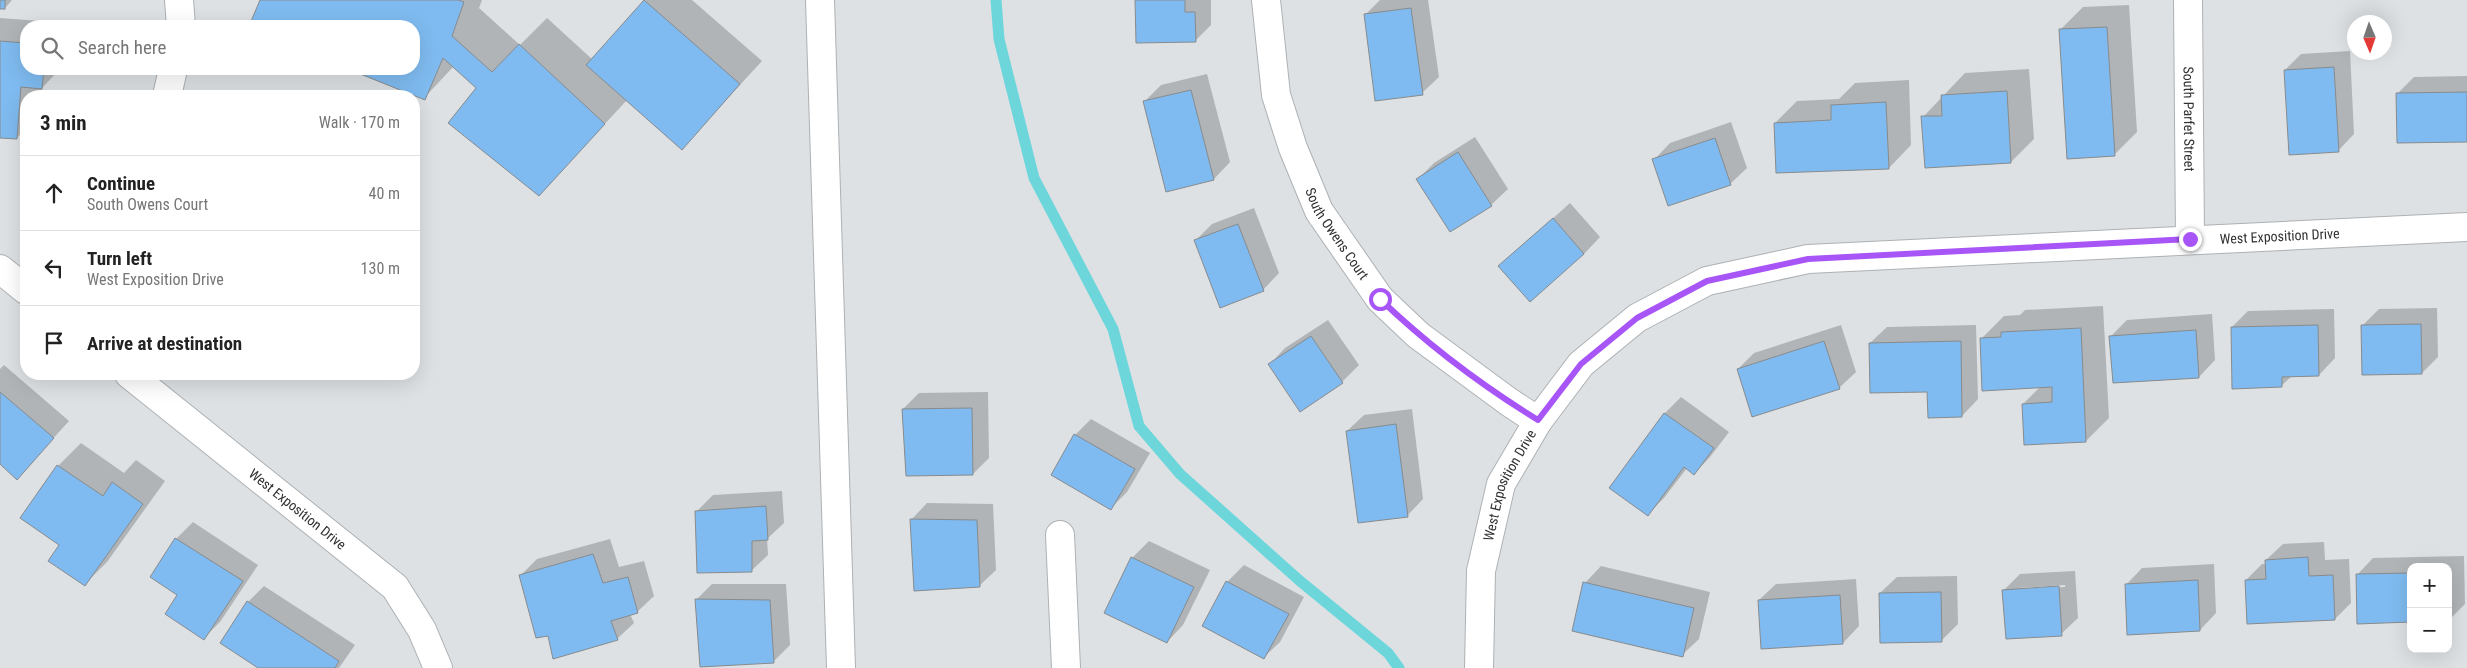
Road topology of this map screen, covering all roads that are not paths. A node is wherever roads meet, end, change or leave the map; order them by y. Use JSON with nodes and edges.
{"nodes":[{"id":1,"x":179,"y":0,"type":"edge"},
{"id":2,"x":820,"y":0,"type":"edge"},
{"id":3,"x":1266,"y":0,"type":"edge"},
{"id":4,"x":2188,"y":0,"type":"edge"},
{"id":5,"x":181,"y":20,"type":"edge"},
{"id":6,"x":172,"y":75,"type":"edge"},
{"id":7,"x":168,"y":90,"type":"edge"},
{"id":8,"x":2467,"y":227,"type":"edge"},
{"id":9,"x":2190,"y":239,"type":"junction"},
{"id":10,"x":0,"y":269,"type":"edge"},
{"id":11,"x":20,"y":285,"type":"edge"},
{"id":12,"x":136,"y":380,"type":"edge"},
{"id":13,"x":1538,"y":420,"type":"junction"},
{"id":14,"x":1060,"y":536,"type":"dead end"},
{"id":15,"x":438,"y":668,"type":"edge"},
{"id":16,"x":841,"y":668,"type":"edge"},
{"id":17,"x":1066,"y":668,"type":"edge"},
{"id":18,"x":1479,"y":668,"type":"edge"}],
"edges":[{"from":1,"to":5,"type":"street"},
{"from":2,"to":16,"type":"street"},
{"from":3,"to":13,"type":"street","name":"South Owens Court"},
{"from":4,"to":9,"type":"street","name":"South Parfet Street"},
{"from":6,"to":7,"type":"street"},
{"from":8,"to":9,"type":"street","name":"West Exposition Drive"},
{"from":9,"to":13,"type":"street","name":"West Exposition Drive"},
{"from":10,"to":11,"type":"street"},
{"from":12,"to":15,"type":"street","name":"West Exposition Drive"},
{"from":13,"to":18,"type":"street","name":"West Exposition Drive"},
{"from":14,"to":17,"type":"street"}]}
